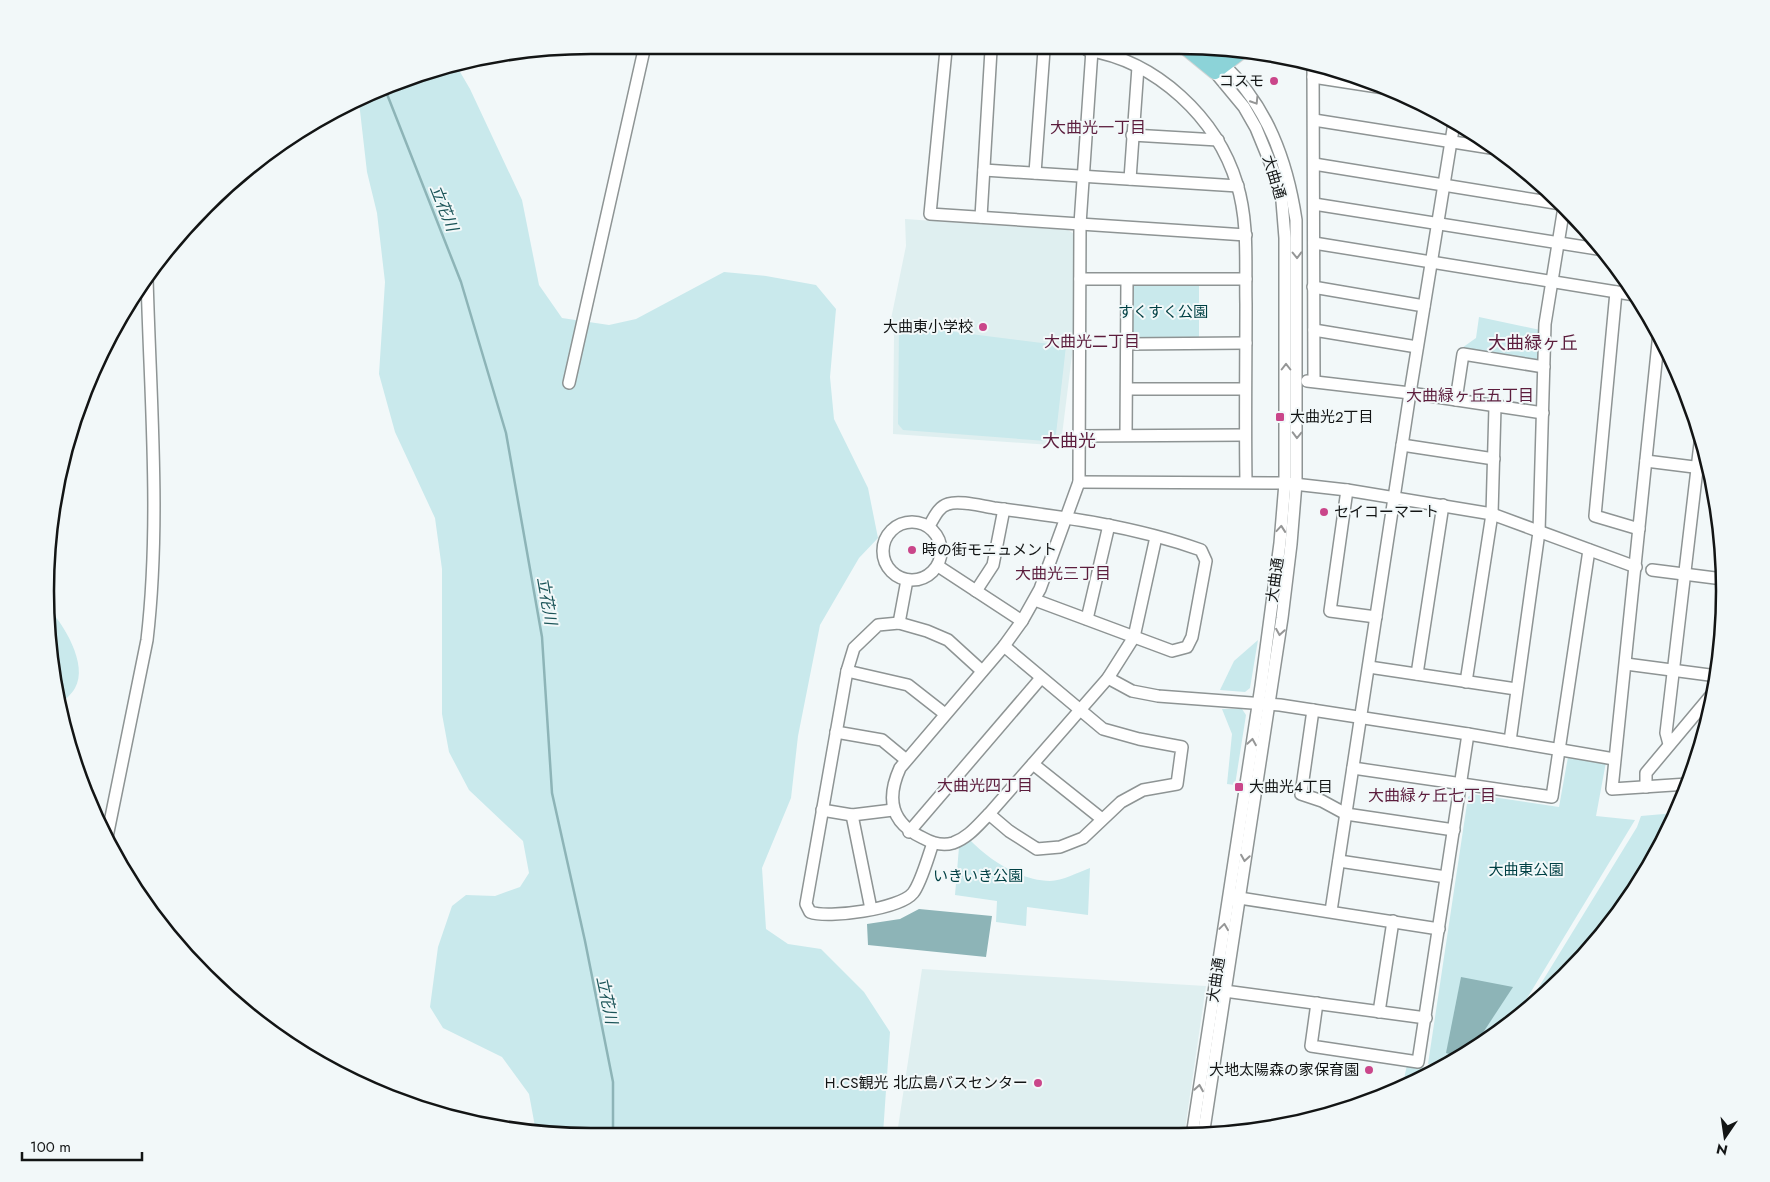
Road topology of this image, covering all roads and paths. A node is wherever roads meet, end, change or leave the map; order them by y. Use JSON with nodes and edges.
{"nodes":[{"id":1,"x":643,"y":54,"type":"edge"},
{"id":2,"x":946,"y":54,"type":"edge"},
{"id":3,"x":991,"y":54,"type":"edge"},
{"id":4,"x":1044,"y":54,"type":"edge"},
{"id":5,"x":1090,"y":54,"type":"edge"},
{"id":6,"x":1101,"y":54,"type":"edge"},
{"id":7,"x":1196,"y":54,"type":"edge"},
{"id":8,"x":1209,"y":55,"type":"edge"},
{"id":9,"x":1235,"y":57,"type":"edge"},
{"id":10,"x":1138,"y":67,"type":"junction"},
{"id":11,"x":1219,"y":68,"type":"junction"},
{"id":12,"x":1313,"y":71,"type":"edge"},
{"id":13,"x":1313,"y":76,"type":"junction"},
{"id":14,"x":1354,"y":83,"type":"edge"},
{"id":15,"x":1314,"y":120,"type":"junction"},
{"id":16,"x":1453,"y":129,"type":"edge"},
{"id":17,"x":1132,"y":135,"type":"junction"},
{"id":18,"x":1218,"y":140,"type":"junction"},
{"id":19,"x":1450,"y":142,"type":"junction"},
{"id":20,"x":1480,"y":146,"type":"edge"},
{"id":21,"x":1314,"y":164,"type":"junction"},
{"id":22,"x":984,"y":170,"type":"junction"},
{"id":23,"x":1035,"y":173,"type":"junction"},
{"id":24,"x":1084,"y":176,"type":"junction"},
{"id":25,"x":1130,"y":180,"type":"junction"},
{"id":26,"x":1444,"y":185,"type":"junction"},
{"id":27,"x":1238,"y":186,"type":"junction"},
{"id":28,"x":1549,"y":202,"type":"edge"},
{"id":29,"x":1314,"y":204,"type":"junction"},
{"id":30,"x":1563,"y":215,"type":"edge"},
{"id":31,"x":981,"y":217,"type":"junction"},
{"id":32,"x":1437,"y":223,"type":"junction"},
{"id":33,"x":1080,"y":224,"type":"junction"},
{"id":34,"x":1246,"y":235,"type":"junction"},
{"id":35,"x":1314,"y":243,"type":"junction"},
{"id":36,"x":1558,"y":243,"type":"junction"},
{"id":37,"x":1592,"y":248,"type":"edge"},
{"id":38,"x":1431,"y":262,"type":"junction"},
{"id":39,"x":1080,"y":279,"type":"junction"},
{"id":40,"x":1246,"y":279,"type":"junction"},
{"id":41,"x":1127,"y":280,"type":"junction"},
{"id":42,"x":1552,"y":282,"type":"junction"},
{"id":43,"x":1314,"y":287,"type":"junction"},
{"id":44,"x":147,"y":288,"type":"edge"},
{"id":45,"x":1616,"y":292,"type":"junction"},
{"id":46,"x":1626,"y":294,"type":"edge"},
{"id":47,"x":1424,"y":306,"type":"junction"},
{"id":48,"x":1314,"y":330,"type":"junction"},
{"id":49,"x":1246,"y":343,"type":"junction"},
{"id":50,"x":1127,"y":344,"type":"junction"},
{"id":51,"x":1417,"y":347,"type":"junction"},
{"id":52,"x":1659,"y":349,"type":"edge"},
{"id":53,"x":1544,"y":367,"type":"junction"},
{"id":54,"x":1297,"y":381,"type":"junction"},
{"id":55,"x":1314,"y":381,"type":"junction"},
{"id":56,"x":569,"y":383,"type":"dead end"},
{"id":57,"x":1127,"y":389,"type":"junction"},
{"id":58,"x":1246,"y":389,"type":"junction"},
{"id":59,"x":1410,"y":393,"type":"junction"},
{"id":60,"x":1456,"y":400,"type":"junction"},
{"id":61,"x":1495,"y":406,"type":"junction"},
{"id":62,"x":1543,"y":414,"type":"junction"},
{"id":63,"x":1126,"y":435,"type":"junction"},
{"id":64,"x":1245,"y":435,"type":"junction"},
{"id":65,"x":1080,"y":436,"type":"junction"},
{"id":66,"x":1402,"y":445,"type":"junction"},
{"id":67,"x":1699,"y":454,"type":"edge"},
{"id":68,"x":1494,"y":459,"type":"junction"},
{"id":69,"x":1646,"y":461,"type":"junction"},
{"id":70,"x":1697,"y":467,"type":"junction"},
{"id":71,"x":1702,"y":468,"type":"edge"},
{"id":72,"x":1079,"y":482,"type":"junction"},
{"id":73,"x":1246,"y":482,"type":"junction"},
{"id":74,"x":1291,"y":483,"type":"junction"},
{"id":75,"x":1347,"y":490,"type":"junction"},
{"id":76,"x":1393,"y":498,"type":"junction"},
{"id":77,"x":1443,"y":505,"type":"junction"},
{"id":78,"x":1004,"y":509,"type":"junction"},
{"id":79,"x":1492,"y":514,"type":"junction"},
{"id":80,"x":1068,"y":517,"type":"junction"},
{"id":81,"x":1109,"y":525,"type":"junction"},
{"id":82,"x":929,"y":526,"type":"junction"},
{"id":83,"x":1640,"y":529,"type":"junction"},
{"id":84,"x":1539,"y":532,"type":"junction"},
{"id":85,"x":1156,"y":537,"type":"junction"},
{"id":86,"x":1589,"y":550,"type":"junction"},
{"id":87,"x":938,"y":566,"type":"junction"},
{"id":88,"x":1636,"y":567,"type":"junction"},
{"id":89,"x":1652,"y":570,"type":"dead end"},
{"id":90,"x":1685,"y":574,"type":"junction"},
{"id":91,"x":1716,"y":578,"type":"edge"},
{"id":92,"x":907,"y":580,"type":"junction"},
{"id":93,"x":976,"y":590,"type":"junction"},
{"id":94,"x":1035,"y":600,"type":"junction"},
{"id":95,"x":1376,"y":617,"type":"junction"},
{"id":96,"x":1087,"y":619,"type":"junction"},
{"id":97,"x":1022,"y":621,"type":"junction"},
{"id":98,"x":899,"y":623,"type":"junction"},
{"id":99,"x":1134,"y":637,"type":"junction"},
{"id":100,"x":1004,"y":646,"type":"junction"},
{"id":101,"x":1626,"y":664,"type":"junction"},
{"id":102,"x":1369,"y":667,"type":"junction"},
{"id":103,"x":1673,"y":670,"type":"junction"},
{"id":104,"x":848,"y":671,"type":"junction"},
{"id":105,"x":982,"y":671,"type":"junction"},
{"id":106,"x":1417,"y":674,"type":"junction"},
{"id":107,"x":1710,"y":675,"type":"edge"},
{"id":108,"x":1042,"y":678,"type":"junction"},
{"id":109,"x":1108,"y":678,"type":"junction"},
{"id":110,"x":1466,"y":682,"type":"junction"},
{"id":111,"x":1516,"y":689,"type":"junction"},
{"id":112,"x":1263,"y":703,"type":"junction"},
{"id":113,"x":1704,"y":703,"type":"edge"},
{"id":114,"x":1080,"y":708,"type":"junction"},
{"id":115,"x":1313,"y":710,"type":"junction"},
{"id":116,"x":945,"y":714,"type":"junction"},
{"id":117,"x":1360,"y":718,"type":"junction"},
{"id":118,"x":836,"y":732,"type":"junction"},
{"id":119,"x":1468,"y":734,"type":"junction"},
{"id":120,"x":1510,"y":741,"type":"junction"},
{"id":121,"x":1669,"y":744,"type":"junction"},
{"id":122,"x":1560,"y":750,"type":"junction"},
{"id":123,"x":905,"y":759,"type":"junction"},
{"id":124,"x":1614,"y":759,"type":"junction"},
{"id":125,"x":1033,"y":764,"type":"junction"},
{"id":126,"x":1354,"y":768,"type":"junction"},
{"id":127,"x":1462,"y":783,"type":"junction"},
{"id":128,"x":1680,"y":785,"type":"edge"},
{"id":129,"x":1646,"y":787,"type":"junction"},
{"id":130,"x":822,"y":810,"type":"junction"},
{"id":131,"x":893,"y":810,"type":"junction"},
{"id":132,"x":989,"y":814,"type":"junction"},
{"id":133,"x":1346,"y":814,"type":"junction"},
{"id":134,"x":852,"y":815,"type":"junction"},
{"id":135,"x":1102,"y":819,"type":"junction"},
{"id":136,"x":109,"y":828,"type":"edge"},
{"id":137,"x":1454,"y":830,"type":"junction"},
{"id":138,"x":909,"y":832,"type":"junction"},
{"id":139,"x":933,"y":843,"type":"junction"},
{"id":140,"x":1339,"y":861,"type":"junction"},
{"id":141,"x":1446,"y":877,"type":"junction"},
{"id":142,"x":1234,"y":897,"type":"junction"},
{"id":143,"x":871,"y":909,"type":"junction"},
{"id":144,"x":1331,"y":912,"type":"junction"},
{"id":145,"x":1393,"y":921,"type":"junction"},
{"id":146,"x":1439,"y":928,"type":"junction"},
{"id":147,"x":1220,"y":990,"type":"junction"},
{"id":148,"x":1317,"y":1003,"type":"junction"},
{"id":149,"x":1379,"y":1012,"type":"junction"},
{"id":150,"x":1426,"y":1018,"type":"junction"},
{"id":151,"x":1204,"y":1127,"type":"edge"},
{"id":152,"x":1194,"y":1128,"type":"edge"}],
"edges":[{"from":1,"to":56,"type":"street"},
{"from":2,"to":31,"type":"street"},
{"from":3,"to":22,"type":"street"},
{"from":4,"to":23,"type":"street"},
{"from":5,"to":24,"type":"street"},
{"from":6,"to":10,"type":"street"},
{"from":7,"to":11,"type":"main road","name":"大曲通"},
{"from":8,"to":11,"type":"main road","name":"大曲通"},
{"from":9,"to":11,"type":"main road"},
{"from":10,"to":17,"type":"street"},
{"from":10,"to":18,"type":"street"},
{"from":11,"to":54,"type":"street","name":"大曲通","one_way":true},
{"from":74,"to":11,"type":"street","name":"大曲通","one_way":true},
{"from":12,"to":13,"type":"street"},
{"from":13,"to":14,"type":"street"},
{"from":13,"to":15,"type":"street"},
{"from":15,"to":19,"type":"street"},
{"from":15,"to":21,"type":"street"},
{"from":16,"to":19,"type":"street"},
{"from":17,"to":18,"type":"street"},
{"from":17,"to":25,"type":"street"},
{"from":18,"to":27,"type":"street"},
{"from":19,"to":20,"type":"street"},
{"from":19,"to":26,"type":"street"},
{"from":21,"to":26,"type":"street"},
{"from":21,"to":29,"type":"street"},
{"from":22,"to":23,"type":"street"},
{"from":22,"to":31,"type":"street"},
{"from":23,"to":24,"type":"street"},
{"from":24,"to":25,"type":"street"},
{"from":24,"to":33,"type":"street"},
{"from":25,"to":27,"type":"street"},
{"from":26,"to":28,"type":"street"},
{"from":26,"to":32,"type":"street"},
{"from":27,"to":34,"type":"street"},
{"from":29,"to":32,"type":"street"},
{"from":29,"to":35,"type":"street"},
{"from":30,"to":36,"type":"street"},
{"from":31,"to":33,"type":"street"},
{"from":32,"to":36,"type":"street"},
{"from":32,"to":38,"type":"street"},
{"from":33,"to":34,"type":"street"},
{"from":33,"to":39,"type":"street"},
{"from":34,"to":40,"type":"street"},
{"from":35,"to":38,"type":"street"},
{"from":35,"to":43,"type":"street"},
{"from":36,"to":37,"type":"street"},
{"from":36,"to":42,"type":"street"},
{"from":38,"to":42,"type":"street"},
{"from":38,"to":47,"type":"street"},
{"from":39,"to":41,"type":"street"},
{"from":39,"to":65,"type":"street"},
{"from":40,"to":41,"type":"street"},
{"from":40,"to":49,"type":"street"},
{"from":41,"to":50,"type":"street"},
{"from":42,"to":45,"type":"street"},
{"from":42,"to":53,"type":"street"},
{"from":43,"to":47,"type":"street"},
{"from":43,"to":48,"type":"street"},
{"from":44,"to":136,"type":"street"},
{"from":45,"to":46,"type":"street"},
{"from":45,"to":83,"type":"street"},
{"from":47,"to":51,"type":"street"},
{"from":48,"to":51,"type":"street"},
{"from":48,"to":55,"type":"street"},
{"from":49,"to":50,"type":"street"},
{"from":49,"to":58,"type":"street"},
{"from":50,"to":57,"type":"street"},
{"from":51,"to":59,"type":"street"},
{"from":52,"to":69,"type":"street"},
{"from":53,"to":60,"type":"street"},
{"from":53,"to":62,"type":"street"},
{"from":54,"to":55,"type":"street"},
{"from":54,"to":74,"type":"street","name":"大曲通","one_way":true},
{"from":55,"to":59,"type":"street"},
{"from":57,"to":58,"type":"street"},
{"from":57,"to":63,"type":"street"},
{"from":58,"to":64,"type":"street"},
{"from":59,"to":60,"type":"street"},
{"from":59,"to":66,"type":"street"},
{"from":60,"to":61,"type":"street"},
{"from":61,"to":62,"type":"street"},
{"from":61,"to":68,"type":"street"},
{"from":62,"to":84,"type":"street"},
{"from":63,"to":64,"type":"street"},
{"from":63,"to":65,"type":"street"},
{"from":64,"to":73,"type":"street"},
{"from":65,"to":72,"type":"street"},
{"from":66,"to":68,"type":"street"},
{"from":66,"to":76,"type":"street"},
{"from":67,"to":70,"type":"street"},
{"from":68,"to":79,"type":"street"},
{"from":69,"to":70,"type":"street"},
{"from":69,"to":83,"type":"street"},
{"from":70,"to":71,"type":"street"},
{"from":70,"to":90,"type":"street"},
{"from":72,"to":73,"type":"street"},
{"from":72,"to":80,"type":"street"},
{"from":73,"to":74,"type":"street"},
{"from":74,"to":75,"type":"street"},
{"from":74,"to":112,"type":"street","name":"大曲通"},
{"from":75,"to":76,"type":"street"},
{"from":75,"to":95,"type":"street"},
{"from":76,"to":77,"type":"street"},
{"from":76,"to":95,"type":"street"},
{"from":77,"to":79,"type":"street"},
{"from":77,"to":106,"type":"street"},
{"from":78,"to":80,"type":"street"},
{"from":78,"to":82,"type":"street"},
{"from":78,"to":93,"type":"street"},
{"from":79,"to":84,"type":"street"},
{"from":79,"to":110,"type":"street"},
{"from":80,"to":81,"type":"street"},
{"from":80,"to":94,"type":"street"},
{"from":81,"to":85,"type":"street"},
{"from":81,"to":96,"type":"street"},
{"from":82,"to":87,"type":"street"},
{"from":82,"to":92,"type":"street"},
{"from":83,"to":88,"type":"street"},
{"from":84,"to":86,"type":"street"},
{"from":84,"to":111,"type":"street"},
{"from":85,"to":99,"type":"street"},
{"from":85,"to":99,"type":"street"},
{"from":86,"to":88,"type":"street"},
{"from":86,"to":122,"type":"street"},
{"from":87,"to":92,"type":"street"},
{"from":87,"to":93,"type":"street"},
{"from":88,"to":101,"type":"street"},
{"from":89,"to":90,"type":"street"},
{"from":90,"to":91,"type":"street"},
{"from":90,"to":103,"type":"street"},
{"from":92,"to":98,"type":"street"},
{"from":93,"to":97,"type":"street"},
{"from":94,"to":96,"type":"street"},
{"from":94,"to":97,"type":"street"},
{"from":95,"to":102,"type":"street"},
{"from":96,"to":99,"type":"street"},
{"from":97,"to":100,"type":"street"},
{"from":98,"to":104,"type":"street"},
{"from":98,"to":105,"type":"street"},
{"from":99,"to":109,"type":"street"},
{"from":100,"to":105,"type":"street"},
{"from":100,"to":108,"type":"street"},
{"from":101,"to":103,"type":"street"},
{"from":101,"to":124,"type":"street"},
{"from":102,"to":106,"type":"street"},
{"from":102,"to":117,"type":"street"},
{"from":103,"to":107,"type":"street"},
{"from":103,"to":121,"type":"street"},
{"from":104,"to":116,"type":"street"},
{"from":104,"to":118,"type":"street"},
{"from":105,"to":116,"type":"street"},
{"from":106,"to":110,"type":"street"},
{"from":108,"to":114,"type":"street"},
{"from":108,"to":138,"type":"street"},
{"from":109,"to":112,"type":"street"},
{"from":109,"to":114,"type":"street"},
{"from":110,"to":111,"type":"street"},
{"from":111,"to":120,"type":"street"},
{"from":112,"to":115,"type":"street"},
{"from":112,"to":142,"type":"street","name":"大曲通"},
{"from":113,"to":121,"type":"street"},
{"from":114,"to":125,"type":"street"},
{"from":114,"to":135,"type":"street"},
{"from":115,"to":117,"type":"street"},
{"from":115,"to":133,"type":"street"},
{"from":116,"to":123,"type":"street"},
{"from":117,"to":119,"type":"street"},
{"from":117,"to":126,"type":"street"},
{"from":118,"to":123,"type":"street"},
{"from":118,"to":130,"type":"street"},
{"from":119,"to":120,"type":"street"},
{"from":119,"to":127,"type":"street"},
{"from":120,"to":122,"type":"street"},
{"from":121,"to":129,"type":"street"},
{"from":122,"to":124,"type":"street"},
{"from":122,"to":127,"type":"street"},
{"from":123,"to":131,"type":"street"},
{"from":124,"to":129,"type":"street"},
{"from":125,"to":132,"type":"street"},
{"from":125,"to":135,"type":"street"},
{"from":126,"to":127,"type":"street"},
{"from":126,"to":133,"type":"street"},
{"from":127,"to":137,"type":"street"},
{"from":128,"to":129,"type":"street"},
{"from":130,"to":134,"type":"street"},
{"from":130,"to":143,"type":"street"},
{"from":131,"to":134,"type":"street"},
{"from":131,"to":138,"type":"street"},
{"from":132,"to":135,"type":"street"},
{"from":132,"to":139,"type":"street"},
{"from":133,"to":137,"type":"street"},
{"from":133,"to":140,"type":"street"},
{"from":134,"to":143,"type":"street"},
{"from":137,"to":141,"type":"street"},
{"from":138,"to":139,"type":"street"},
{"from":139,"to":143,"type":"street"},
{"from":140,"to":141,"type":"street"},
{"from":140,"to":144,"type":"street"},
{"from":141,"to":146,"type":"street"},
{"from":142,"to":144,"type":"street"},
{"from":142,"to":147,"type":"street","name":"大曲通"},
{"from":144,"to":145,"type":"street"},
{"from":145,"to":146,"type":"street"},
{"from":145,"to":149,"type":"street"},
{"from":146,"to":150,"type":"street"},
{"from":147,"to":148,"type":"street"},
{"from":147,"to":151,"type":"street","name":"大曲通"},
{"from":152,"to":147,"type":"street","name":"大曲通","one_way":true},
{"from":148,"to":149,"type":"street"},
{"from":148,"to":150,"type":"street"},
{"from":149,"to":150,"type":"street"}]}
